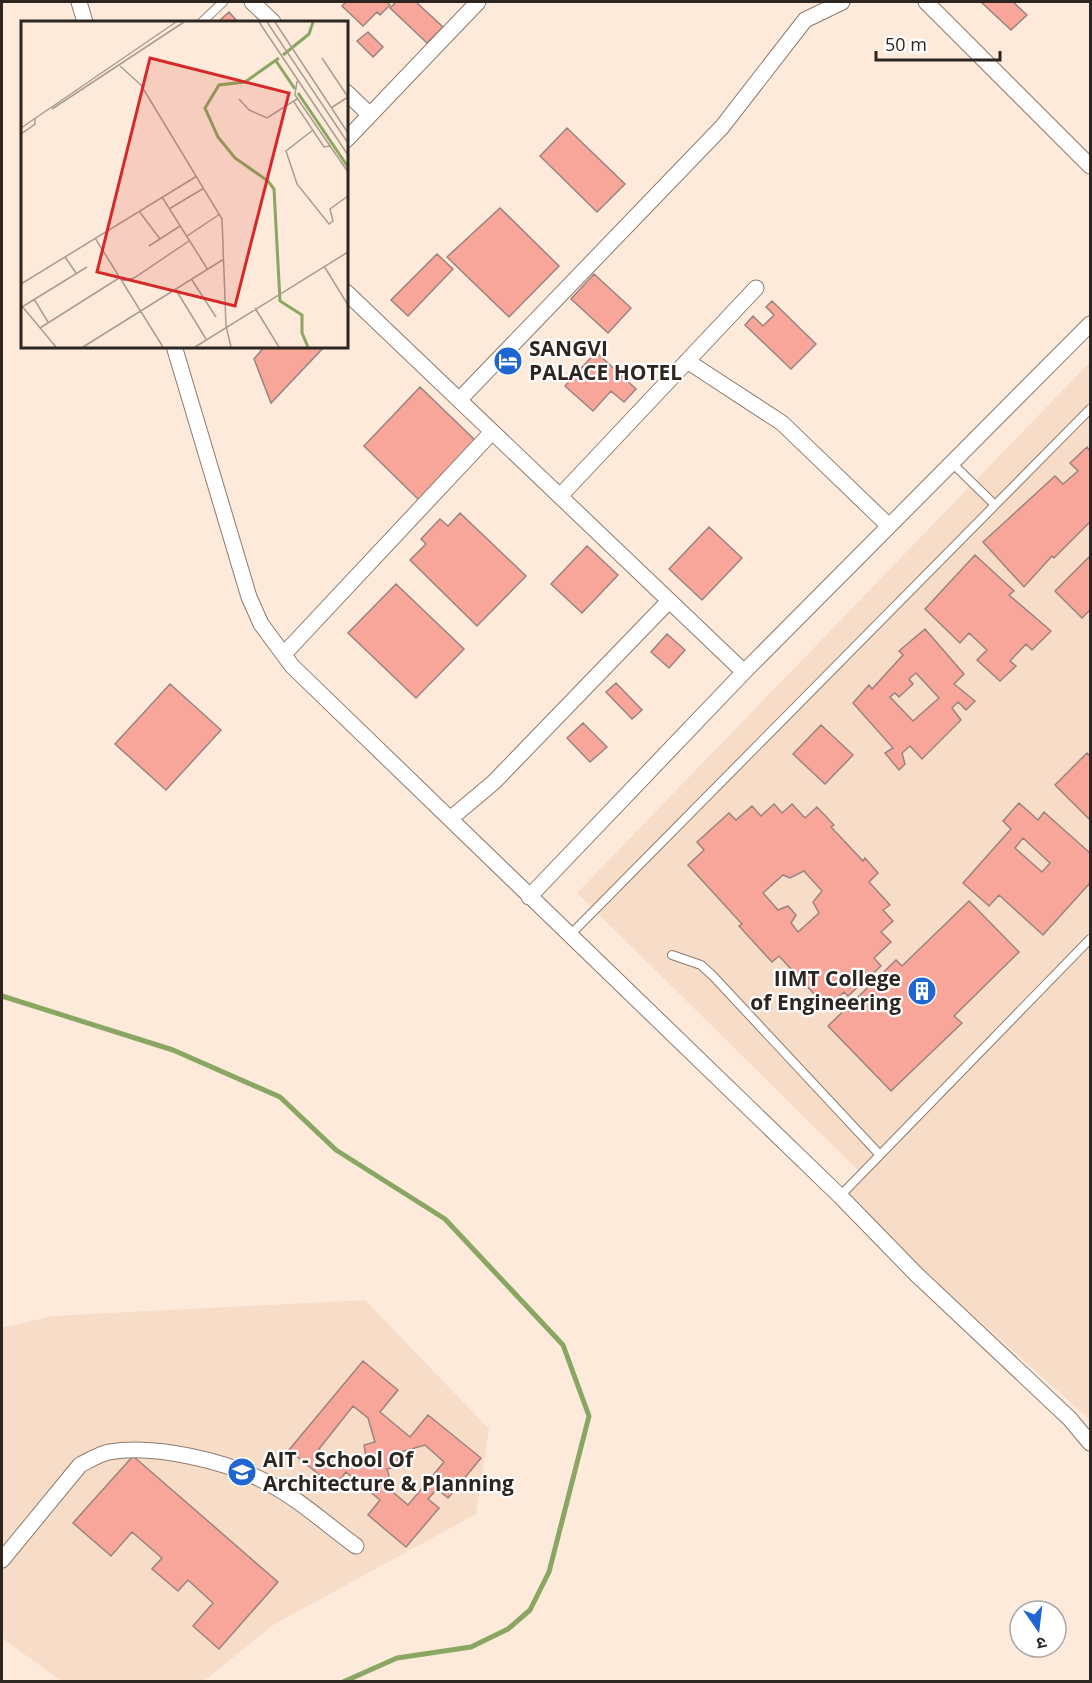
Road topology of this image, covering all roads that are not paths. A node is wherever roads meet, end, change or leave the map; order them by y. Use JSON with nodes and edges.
{"nodes":[{"id":1,"x":79,"y":2,"type":"edge"},
{"id":2,"x":223,"y":2,"type":"edge"},
{"id":3,"x":252,"y":2,"type":"edge"},
{"id":4,"x":842,"y":2,"type":"edge"},
{"id":5,"x":926,"y":2,"type":"edge"},
{"id":6,"x":471,"y":4,"type":"edge"},
{"id":7,"x":85,"y":21,"type":"edge"},
{"id":8,"x":203,"y":21,"type":"edge"},
{"id":9,"x":272,"y":21,"type":"edge"},
{"id":10,"x":348,"y":94,"type":"edge"},
{"id":11,"x":370,"y":115,"type":"junction"},
{"id":12,"x":348,"y":138,"type":"edge"},
{"id":13,"x":1090,"y":166,"type":"edge"},
{"id":14,"x":756,"y":288,"type":"dead end"},
{"id":15,"x":348,"y":294,"type":"edge"},
{"id":16,"x":1090,"y":324,"type":"edge"},
{"id":17,"x":175,"y":348,"type":"edge"},
{"id":18,"x":687,"y":361,"type":"junction"},
{"id":19,"x":460,"y":399,"type":"junction"},
{"id":20,"x":1090,"y":409,"type":"edge"},
{"id":21,"x":492,"y":432,"type":"junction"},
{"id":22,"x":952,"y":463,"type":"junction"},
{"id":23,"x":561,"y":495,"type":"junction"},
{"id":24,"x":995,"y":505,"type":"junction"},
{"id":25,"x":889,"y":526,"type":"junction"},
{"id":26,"x":669,"y":601,"type":"junction"},
{"id":27,"x":284,"y":654,"type":"junction"},
{"id":28,"x":744,"y":672,"type":"junction"},
{"id":29,"x":450,"y":819,"type":"junction"},
{"id":30,"x":529,"y":897,"type":"junction"},
{"id":31,"x":569,"y":936,"type":"junction"},
{"id":32,"x":1090,"y":939,"type":"edge"},
{"id":33,"x":672,"y":955,"type":"dead end"},
{"id":34,"x":880,"y":1155,"type":"junction"},
{"id":35,"x":840,"y":1196,"type":"junction"},
{"id":36,"x":1090,"y":1443,"type":"edge"},
{"id":37,"x":356,"y":1546,"type":"dead end"},
{"id":38,"x":2,"y":1560,"type":"edge"}],
"edges":[{"from":1,"to":7,"type":"street"},
{"from":2,"to":8,"type":"lane"},
{"from":3,"to":9,"type":"street"},
{"from":4,"to":19,"type":"street"},
{"from":5,"to":13,"type":"street"},
{"from":6,"to":11,"type":"street"},
{"from":10,"to":11,"type":"street"},
{"from":11,"to":12,"type":"street"},
{"from":14,"to":18,"type":"street"},
{"from":15,"to":19,"type":"street"},
{"from":16,"to":22,"type":"street"},
{"from":17,"to":27,"type":"street"},
{"from":18,"to":23,"type":"street"},
{"from":18,"to":25,"type":"street"},
{"from":19,"to":21,"type":"street"},
{"from":20,"to":24,"type":"lane"},
{"from":21,"to":23,"type":"street"},
{"from":21,"to":27,"type":"street"},
{"from":22,"to":24,"type":"lane"},
{"from":22,"to":25,"type":"street"},
{"from":23,"to":26,"type":"street"},
{"from":24,"to":31,"type":"lane"},
{"from":25,"to":28,"type":"street"},
{"from":26,"to":28,"type":"street"},
{"from":26,"to":29,"type":"street"},
{"from":27,"to":29,"type":"street"},
{"from":28,"to":30,"type":"street"},
{"from":29,"to":30,"type":"street"},
{"from":30,"to":31,"type":"street"},
{"from":31,"to":35,"type":"street"},
{"from":32,"to":34,"type":"lane"},
{"from":33,"to":34,"type":"lane"},
{"from":34,"to":35,"type":"lane"},
{"from":35,"to":36,"type":"street"},
{"from":37,"to":38,"type":"street"}]}
